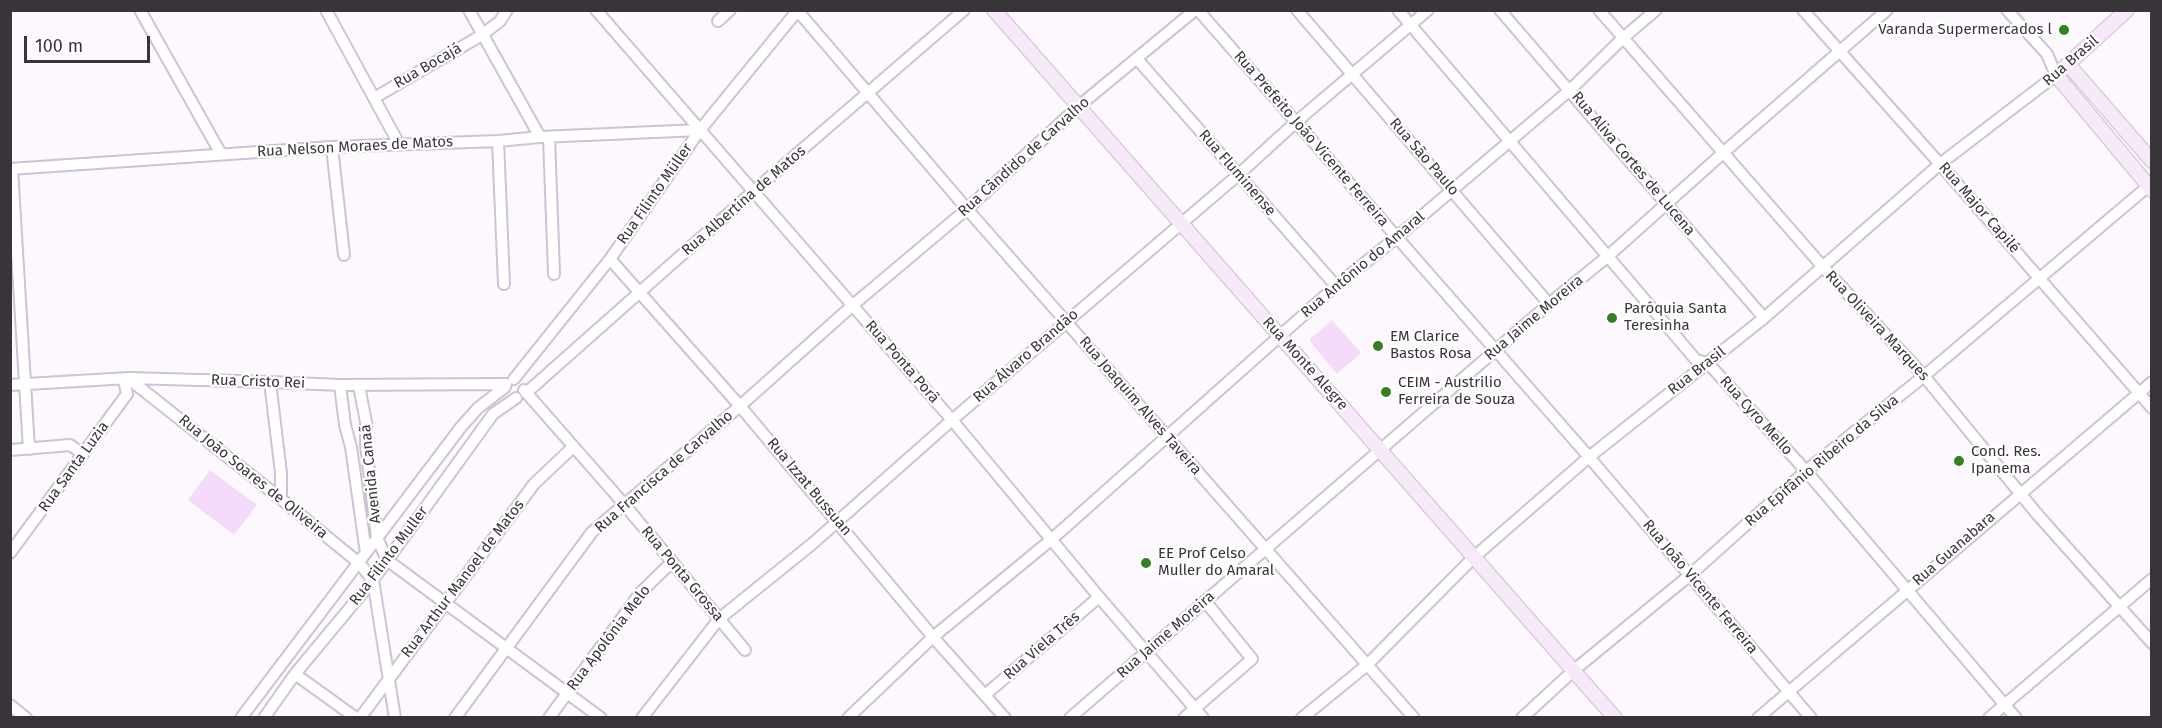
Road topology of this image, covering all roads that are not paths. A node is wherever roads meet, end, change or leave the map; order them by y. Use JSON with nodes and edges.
{"nodes":[{"id":1,"x":140,"y":10,"type":"edge"},
{"id":2,"x":326,"y":10,"type":"edge"},
{"id":3,"x":469,"y":10,"type":"edge"},
{"id":4,"x":507,"y":10,"type":"edge"},
{"id":5,"x":596,"y":10,"type":"edge"},
{"id":6,"x":730,"y":10,"type":"edge"},
{"id":7,"x":964,"y":10,"type":"edge"},
{"id":8,"x":994,"y":10,"type":"edge"},
{"id":9,"x":1197,"y":10,"type":"edge"},
{"id":10,"x":1297,"y":10,"type":"edge"},
{"id":11,"x":1398,"y":10,"type":"edge"},
{"id":12,"x":1428,"y":10,"type":"edge"},
{"id":13,"x":1500,"y":10,"type":"edge"},
{"id":14,"x":1599,"y":10,"type":"edge"},
{"id":15,"x":1656,"y":10,"type":"edge"},
{"id":16,"x":1803,"y":10,"type":"edge"},
{"id":17,"x":1887,"y":10,"type":"edge"},
{"id":18,"x":2007,"y":10,"type":"edge"},
{"id":19,"x":2127,"y":10,"type":"edge"},
{"id":20,"x":798,"y":11,"type":"edge"},
{"id":21,"x":718,"y":21,"type":"dead end"},
{"id":22,"x":1410,"y":24,"type":"junction"},
{"id":23,"x":482,"y":35,"type":"junction"},
{"id":24,"x":1623,"y":38,"type":"junction"},
{"id":25,"x":1839,"y":52,"type":"junction"},
{"id":26,"x":2047,"y":54,"type":"junction"},
{"id":27,"x":1138,"y":60,"type":"junction"},
{"id":28,"x":2068,"y":64,"type":"junction"},
{"id":29,"x":1353,"y":75,"type":"junction"},
{"id":30,"x":2056,"y":75,"type":"junction"},
{"id":31,"x":1570,"y":90,"type":"junction"},
{"id":32,"x":868,"y":94,"type":"junction"},
{"id":33,"x":374,"y":98,"type":"junction"},
{"id":34,"x":1079,"y":106,"type":"junction"},
{"id":35,"x":1296,"y":122,"type":"junction"},
{"id":36,"x":700,"y":130,"type":"junction"},
{"id":37,"x":545,"y":137,"type":"junction"},
{"id":38,"x":498,"y":141,"type":"junction"},
{"id":39,"x":1508,"y":141,"type":"junction"},
{"id":40,"x":399,"y":144,"type":"junction"},
{"id":41,"x":332,"y":147,"type":"junction"},
{"id":42,"x":1723,"y":153,"type":"junction"},
{"id":43,"x":221,"y":154,"type":"junction"},
{"id":44,"x":2151,"y":161,"type":"edge"},
{"id":45,"x":1940,"y":164,"type":"junction"},
{"id":46,"x":11,"y":169,"type":"edge"},
{"id":47,"x":1238,"y":175,"type":"junction"},
{"id":48,"x":2150,"y":186,"type":"edge"},
{"id":49,"x":755,"y":190,"type":"junction"},
{"id":50,"x":1452,"y":190,"type":"junction"},
{"id":51,"x":13,"y":202,"type":"edge"},
{"id":52,"x":1666,"y":203,"type":"junction"},
{"id":53,"x":967,"y":209,"type":"junction"},
{"id":54,"x":1180,"y":223,"type":"junction"},
{"id":55,"x":1397,"y":237,"type":"junction"},
{"id":56,"x":14,"y":249,"type":"edge"},
{"id":57,"x":344,"y":255,"type":"dead end"},
{"id":58,"x":1607,"y":257,"type":"junction"},
{"id":59,"x":610,"y":259,"type":"junction"},
{"id":60,"x":1823,"y":267,"type":"junction"},
{"id":61,"x":554,"y":274,"type":"dead end"},
{"id":62,"x":2039,"y":277,"type":"junction"},
{"id":63,"x":504,"y":284,"type":"dead end"},
{"id":64,"x":1336,"y":286,"type":"junction"},
{"id":65,"x":640,"y":292,"type":"junction"},
{"id":66,"x":1549,"y":304,"type":"junction"},
{"id":67,"x":853,"y":305,"type":"junction"},
{"id":68,"x":1764,"y":318,"type":"junction"},
{"id":69,"x":16,"y":319,"type":"edge"},
{"id":70,"x":1066,"y":321,"type":"junction"},
{"id":71,"x":1280,"y":336,"type":"junction"},
{"id":72,"x":1495,"y":351,"type":"junction"},
{"id":73,"x":1708,"y":363,"type":"junction"},
{"id":74,"x":1924,"y":376,"type":"junction"},
{"id":75,"x":127,"y":379,"type":"junction"},
{"id":76,"x":2151,"y":381,"type":"edge"},
{"id":77,"x":270,"y":382,"type":"junction"},
{"id":78,"x":25,"y":384,"type":"junction"},
{"id":79,"x":508,"y":384,"type":"junction"},
{"id":80,"x":10,"y":385,"type":"edge"},
{"id":81,"x":340,"y":386,"type":"junction"},
{"id":82,"x":359,"y":386,"type":"junction"},
{"id":83,"x":2138,"y":393,"type":"junction"},
{"id":84,"x":522,"y":394,"type":"junction"},
{"id":85,"x":740,"y":406,"type":"junction"},
{"id":86,"x":2151,"y":408,"type":"edge"},
{"id":87,"x":952,"y":420,"type":"junction"},
{"id":88,"x":1167,"y":436,"type":"junction"},
{"id":89,"x":573,"y":447,"type":"junction"},
{"id":90,"x":29,"y":448,"type":"junction"},
{"id":91,"x":10,"y":450,"type":"edge"},
{"id":92,"x":1382,"y":450,"type":"junction"},
{"id":93,"x":83,"y":454,"type":"junction"},
{"id":94,"x":1589,"y":457,"type":"junction"},
{"id":95,"x":1806,"y":471,"type":"junction"},
{"id":96,"x":2019,"y":493,"type":"junction"},
{"id":97,"x":282,"y":499,"type":"junction"},
{"id":98,"x":624,"y":504,"type":"junction"},
{"id":99,"x":838,"y":522,"type":"junction"},
{"id":100,"x":377,"y":538,"type":"junction"},
{"id":101,"x":1052,"y":539,"type":"junction"},
{"id":102,"x":12,"y":548,"type":"edge"},
{"id":103,"x":1264,"y":550,"type":"junction"},
{"id":104,"x":366,"y":553,"type":"junction"},
{"id":105,"x":1473,"y":558,"type":"junction"},
{"id":106,"x":387,"y":560,"type":"junction"},
{"id":107,"x":671,"y":562,"type":"junction"},
{"id":108,"x":358,"y":563,"type":"junction"},
{"id":109,"x":1689,"y":574,"type":"junction"},
{"id":110,"x":2151,"y":579,"type":"edge"},
{"id":111,"x":373,"y":580,"type":"junction"},
{"id":112,"x":1906,"y":590,"type":"junction"},
{"id":113,"x":1099,"y":597,"type":"junction"},
{"id":114,"x":1205,"y":601,"type":"junction"},
{"id":115,"x":445,"y":604,"type":"junction"},
{"id":116,"x":2119,"y":606,"type":"junction"},
{"id":117,"x":719,"y":619,"type":"junction"},
{"id":118,"x":933,"y":636,"type":"junction"},
{"id":119,"x":2151,"y":643,"type":"edge"},
{"id":120,"x":505,"y":647,"type":"junction"},
{"id":121,"x":745,"y":650,"type":"dead end"},
{"id":122,"x":1147,"y":652,"type":"junction"},
{"id":123,"x":1367,"y":665,"type":"junction"},
{"id":124,"x":1573,"y":671,"type":"junction"},
{"id":125,"x":295,"y":674,"type":"junction"},
{"id":126,"x":390,"y":678,"type":"junction"},
{"id":127,"x":1789,"y":692,"type":"junction"},
{"id":128,"x":567,"y":693,"type":"junction"},
{"id":129,"x":985,"y":695,"type":"junction"},
{"id":130,"x":2005,"y":704,"type":"junction"},
{"id":131,"x":10,"y":705,"type":"edge"},
{"id":132,"x":1195,"y":708,"type":"junction"},
{"id":133,"x":26,"y":717,"type":"edge"},
{"id":134,"x":241,"y":717,"type":"edge"},
{"id":135,"x":264,"y":717,"type":"edge"},
{"id":136,"x":358,"y":717,"type":"edge"},
{"id":137,"x":395,"y":717,"type":"edge"},
{"id":138,"x":455,"y":717,"type":"edge"},
{"id":139,"x":549,"y":717,"type":"edge"},
{"id":140,"x":601,"y":717,"type":"edge"},
{"id":141,"x":642,"y":717,"type":"edge"},
{"id":142,"x":848,"y":717,"type":"edge"},
{"id":143,"x":1005,"y":717,"type":"edge"},
{"id":144,"x":1070,"y":717,"type":"edge"},
{"id":145,"x":1184,"y":717,"type":"edge"},
{"id":146,"x":1203,"y":717,"type":"edge"},
{"id":147,"x":1302,"y":717,"type":"edge"},
{"id":148,"x":1414,"y":717,"type":"edge"},
{"id":149,"x":1522,"y":717,"type":"edge"},
{"id":150,"x":1615,"y":717,"type":"edge"},
{"id":151,"x":1758,"y":717,"type":"edge"},
{"id":152,"x":1811,"y":717,"type":"edge"},
{"id":153,"x":1989,"y":717,"type":"edge"},
{"id":154,"x":2016,"y":717,"type":"edge"}],
"edges":[{"from":1,"to":43,"type":"street"},
{"from":2,"to":33,"type":"street"},
{"from":3,"to":23,"type":"street"},
{"from":4,"to":23,"type":"street","name":"Rua Bocajá"},
{"from":5,"to":36,"type":"street","name":"Rua Ponta Porã"},
{"from":6,"to":21,"type":"street"},
{"from":7,"to":32,"type":"street","name":"Rua Albertina de Matos"},
{"from":8,"to":34,"type":"street","name":"Rua Monte Alegre"},
{"from":9,"to":27,"type":"street","name":"Rua Cândido de Carvalho"},
{"from":9,"to":35,"type":"street","name":"Rua Prefeito João Vicente Ferreira"},
{"from":10,"to":29,"type":"street","name":"Rua São Paulo"},
{"from":11,"to":22,"type":"street","name":"Rua Cyro Mello"},
{"from":12,"to":22,"type":"street","name":"Rua Álvaro Brandão"},
{"from":13,"to":31,"type":"street","name":"Rua Aliva Cortes de Lucena"},
{"from":14,"to":24,"type":"street","name":"Rua Oliveira Marques"},
{"from":15,"to":24,"type":"street","name":"Rua Antônio do Amaral"},
{"from":16,"to":25,"type":"street","name":"Rua Major Capilé"},
{"from":17,"to":25,"type":"street","name":"Rua Jaime Moreira"},
{"from":18,"to":26,"type":"street"},
{"from":19,"to":28,"type":"street","name":"Rua Brasil"},
{"from":20,"to":32,"type":"street","name":"Rua Joaquim Alves Taveira"},
{"from":20,"to":36,"type":"street","name":"Rua Filinto Müller"},
{"from":22,"to":29,"type":"street","name":"Rua Álvaro Brandão"},
{"from":22,"to":39,"type":"street","name":"Rua Cyro Mello"},
{"from":23,"to":33,"type":"street","name":"Rua Bocajá"},
{"from":23,"to":37,"type":"street"},
{"from":24,"to":31,"type":"street","name":"Rua Antônio do Amaral"},
{"from":24,"to":42,"type":"street","name":"Rua Oliveira Marques"},
{"from":25,"to":42,"type":"street","name":"Rua Jaime Moreira"},
{"from":25,"to":45,"type":"street","name":"Rua Major Capilé"},
{"from":26,"to":28,"type":"street"},
{"from":26,"to":30,"type":"street"},
{"from":27,"to":34,"type":"street","name":"Rua Cândido de Carvalho"},
{"from":27,"to":47,"type":"street","name":"Rua Fluminense"},
{"from":28,"to":30,"type":"street","name":"Rua Brasil"},
{"from":28,"to":44,"type":"street"},
{"from":29,"to":35,"type":"street","name":"Rua Álvaro Brandão"},
{"from":29,"to":50,"type":"street","name":"Rua São Paulo"},
{"from":30,"to":45,"type":"street","name":"Rua Brasil"},
{"from":30,"to":48,"type":"street"},
{"from":31,"to":39,"type":"street","name":"Rua Antônio do Amaral"},
{"from":31,"to":52,"type":"street","name":"Rua Aliva Cortes de Lucena"},
{"from":32,"to":49,"type":"street","name":"Rua Albertina de Matos"},
{"from":32,"to":53,"type":"street","name":"Rua Joaquim Alves Taveira"},
{"from":33,"to":40,"type":"street"},
{"from":34,"to":53,"type":"street","name":"Rua Cândido de Carvalho"},
{"from":34,"to":54,"type":"street","name":"Rua Monte Alegre"},
{"from":35,"to":47,"type":"street","name":"Rua Álvaro Brandão"},
{"from":35,"to":55,"type":"street","name":"Rua Prefeito João Vicente Ferreira"},
{"from":36,"to":37,"type":"street","name":"Rua Nelson Moraes de Matos"},
{"from":36,"to":49,"type":"street","name":"Rua Ponta Porã"},
{"from":36,"to":59,"type":"street","name":"Rua Filinto Müller"},
{"from":37,"to":38,"type":"street","name":"Rua Nelson Moraes de Matos"},
{"from":37,"to":61,"type":"street"},
{"from":38,"to":40,"type":"street","name":"Rua Nelson Moraes de Matos"},
{"from":38,"to":63,"type":"street"},
{"from":39,"to":50,"type":"street","name":"Rua Antônio do Amaral"},
{"from":39,"to":58,"type":"street","name":"Rua Cyro Mello"},
{"from":40,"to":41,"type":"street","name":"Rua Nelson Moraes de Matos"},
{"from":41,"to":43,"type":"street","name":"Rua Nelson Moraes de Matos"},
{"from":41,"to":57,"type":"street"},
{"from":42,"to":52,"type":"street","name":"Rua Jaime Moreira"},
{"from":42,"to":60,"type":"street","name":"Rua Oliveira Marques"},
{"from":43,"to":46,"type":"street","name":"Rua Nelson Moraes de Matos"},
{"from":45,"to":60,"type":"street","name":"Rua Brasil"},
{"from":45,"to":62,"type":"street","name":"Rua Major Capilé"},
{"from":46,"to":51,"type":"street"},
{"from":47,"to":54,"type":"street","name":"Rua Álvaro Brandão"},
{"from":47,"to":64,"type":"street","name":"Rua Fluminense"},
{"from":48,"to":62,"type":"street","name":"Rua Epifânio Ribeiro da Silva"},
{"from":49,"to":65,"type":"street","name":"Rua Albertina de Matos"},
{"from":49,"to":67,"type":"street","name":"Rua Ponta Porã"},
{"from":50,"to":55,"type":"street","name":"Rua Antônio do Amaral"},
{"from":50,"to":66,"type":"street","name":"Rua São Paulo"},
{"from":51,"to":56,"type":"street"},
{"from":52,"to":58,"type":"street","name":"Rua Jaime Moreira"},
{"from":52,"to":68,"type":"street","name":"Rua Aliva Cortes de Lucena"},
{"from":53,"to":67,"type":"street","name":"Rua Cândido de Carvalho"},
{"from":53,"to":70,"type":"street","name":"Rua Joaquim Alves Taveira"},
{"from":54,"to":70,"type":"street","name":"Rua Álvaro Brandão"},
{"from":54,"to":71,"type":"street","name":"Rua Monte Alegre"},
{"from":55,"to":64,"type":"street","name":"Rua Antônio do Amaral"},
{"from":55,"to":72,"type":"street","name":"Rua Prefeito João Vicente Ferreira"},
{"from":56,"to":69,"type":"street"},
{"from":58,"to":66,"type":"street","name":"Rua Jaime Moreira"},
{"from":58,"to":73,"type":"street","name":"Rua Cyro Mello"},
{"from":59,"to":65,"type":"street","name":"Rua Izzat Bussuan"},
{"from":59,"to":79,"type":"street","name":"Rua Filinto Müller"},
{"from":60,"to":68,"type":"street","name":"Rua Brasil"},
{"from":60,"to":74,"type":"street","name":"Rua Oliveira Marques"},
{"from":62,"to":74,"type":"street","name":"Rua Epifânio Ribeiro da Silva"},
{"from":62,"to":83,"type":"street","name":"Rua Major Capilé"},
{"from":64,"to":71,"type":"street","name":"Rua Antônio do Amaral"},
{"from":65,"to":84,"type":"street","name":"Rua Albertina de Matos"},
{"from":65,"to":85,"type":"street","name":"Rua Izzat Bussuan"},
{"from":66,"to":72,"type":"street","name":"Rua Jaime Moreira"},
{"from":67,"to":85,"type":"street","name":"Rua Francisca de Carvalho"},
{"from":67,"to":87,"type":"street","name":"Rua Ponta Porã"},
{"from":68,"to":73,"type":"street","name":"Rua Brasil"},
{"from":69,"to":78,"type":"street"},
{"from":70,"to":87,"type":"street","name":"Rua Álvaro Brandão"},
{"from":70,"to":88,"type":"street","name":"Rua Joaquim Alves Taveira"},
{"from":71,"to":88,"type":"street","name":"Rua Antônio do Amaral"},
{"from":71,"to":92,"type":"street","name":"Rua Monte Alegre"},
{"from":72,"to":92,"type":"street","name":"Rua Jaime Moreira"},
{"from":72,"to":94,"type":"street","name":"Rua Prefeito João Vicente Ferreira"},
{"from":73,"to":94,"type":"street","name":"Rua Brasil"},
{"from":73,"to":95,"type":"street","name":"Rua Cyro Mello"},
{"from":74,"to":95,"type":"street","name":"Rua Epifânio Ribeiro da Silva"},
{"from":74,"to":96,"type":"street","name":"Rua Oliveira Marques"},
{"from":75,"to":77,"type":"street","name":"Rua Cristo Rei"},
{"from":75,"to":78,"type":"street","name":"Rua Cristo Rei"},
{"from":75,"to":93,"type":"street","name":"Rua Santa Luzia"},
{"from":75,"to":97,"type":"street","name":"Rua João Soares de Oliveira"},
{"from":76,"to":83,"type":"street","name":"Rua Guanabara"},
{"from":77,"to":81,"type":"street","name":"Rua Cristo Rei"},
{"from":77,"to":97,"type":"street"},
{"from":78,"to":80,"type":"street","name":"Rua Cristo Rei"},
{"from":78,"to":90,"type":"street"},
{"from":79,"to":82,"type":"street","name":"Rua Cristo Rei"},
{"from":79,"to":84,"type":"street","name":"Rua Ponta Grossa"},
{"from":79,"to":84,"type":"street","name":"Rua Ponta Grossa"},
{"from":79,"to":100,"type":"street","name":"Rua Filinto Müller"},
{"from":81,"to":82,"type":"street","name":"Rua Cristo Rei"},
{"from":81,"to":104,"type":"street","name":"Avenida Canaã"},
{"from":82,"to":100,"type":"street","name":"Avenida Canaã"},
{"from":83,"to":86,"type":"street","name":"Rua Major Capilé"},
{"from":83,"to":96,"type":"street","name":"Rua Guanabara"},
{"from":84,"to":89,"type":"street","name":"Rua Ponta Grossa"},
{"from":84,"to":106,"type":"street","name":"Rua Filinto Muller"},
{"from":85,"to":98,"type":"street","name":"Rua Francisca de Carvalho"},
{"from":85,"to":99,"type":"street","name":"Rua Izzat Bussuan"},
{"from":87,"to":99,"type":"street","name":"Rua Álvaro Brandão"},
{"from":87,"to":101,"type":"street","name":"Rua Ponta Porã"},
{"from":88,"to":101,"type":"street","name":"Rua Antônio do Amaral"},
{"from":88,"to":103,"type":"street","name":"Rua Joaquim Alves Taveira"},
{"from":89,"to":98,"type":"street","name":"Rua Ponta Grossa"},
{"from":89,"to":115,"type":"street","name":"Rua Arthur Manoel de Matos"},
{"from":90,"to":91,"type":"street"},
{"from":90,"to":93,"type":"street"},
{"from":92,"to":103,"type":"street","name":"Rua Jaime Moreira"},
{"from":92,"to":105,"type":"street","name":"Rua Monte Alegre"},
{"from":93,"to":102,"type":"street","name":"Rua Santa Luzia"},
{"from":94,"to":105,"type":"street","name":"Rua Brasil"},
{"from":94,"to":109,"type":"street","name":"Rua João Vicente Ferreira"},
{"from":95,"to":109,"type":"street","name":"Rua Epifânio Ribeiro da Silva"},
{"from":95,"to":112,"type":"street","name":"Rua Cyro Mello"},
{"from":96,"to":112,"type":"street","name":"Rua Guanabara"},
{"from":96,"to":116,"type":"street","name":"Rua Oliveira Marques"},
{"from":97,"to":108,"type":"street","name":"Rua João Soares de Oliveira"},
{"from":98,"to":107,"type":"street","name":"Rua Ponta Grossa"},
{"from":98,"to":120,"type":"street","name":"Rua Francisca de Carvalho"},
{"from":99,"to":117,"type":"street","name":"Rua Álvaro Brandão"},
{"from":99,"to":118,"type":"street","name":"Rua Izzat Bussuan"},
{"from":100,"to":104,"type":"street","name":"Rua Filinto Müller"},
{"from":100,"to":106,"type":"street","name":"Avenida Canaã"},
{"from":101,"to":113,"type":"street","name":"Rua Ponta Porã"},
{"from":101,"to":118,"type":"street","name":"Rua Antônio do Amaral"},
{"from":103,"to":114,"type":"street","name":"Rua Jaime Moreira"},
{"from":103,"to":123,"type":"street","name":"Rua Joaquim Alves Taveira"},
{"from":104,"to":108,"type":"street","name":"Rua Filinto Müller"},
{"from":105,"to":123,"type":"street","name":"Rua Brasil"},
{"from":105,"to":124,"type":"street","name":"Rua Monte Alegre"},
{"from":106,"to":111,"type":"street","name":"Rua Filinto Muller"},
{"from":106,"to":115,"type":"street"},
{"from":107,"to":117,"type":"street","name":"Rua Ponta Grossa"},
{"from":107,"to":128,"type":"street","name":"Rua Apolônia Melo"},
{"from":108,"to":111,"type":"street","name":"Rua João Soares de Oliveira"},
{"from":108,"to":134,"type":"street","name":"Rua Filinto Müller"},
{"from":109,"to":124,"type":"street","name":"Rua Epifânio Ribeiro da Silva"},
{"from":109,"to":127,"type":"street","name":"Rua João Vicente Ferreira"},
{"from":110,"to":116,"type":"street"},
{"from":111,"to":125,"type":"street","name":"Rua Filinto Muller"},
{"from":111,"to":126,"type":"street"},
{"from":112,"to":127,"type":"street","name":"Rua Guanabara"},
{"from":112,"to":130,"type":"street","name":"Rua Cyro Mello"},
{"from":113,"to":122,"type":"street","name":"Rua Ponta Porã"},
{"from":113,"to":129,"type":"street","name":"Rua Viela Três"},
{"from":114,"to":122,"type":"street","name":"Rua Jaime Moreira"},
{"from":114,"to":132,"type":"street"},
{"from":115,"to":120,"type":"street"},
{"from":115,"to":126,"type":"street","name":"Rua Arthur Manoel de Matos"},
{"from":116,"to":119,"type":"street","name":"Rua Oliveira Marques"},
{"from":116,"to":130,"type":"street"},
{"from":117,"to":121,"type":"street","name":"Rua Ponta Grossa"},
{"from":117,"to":141,"type":"street","name":"Rua Álvaro Brandão"},
{"from":118,"to":129,"type":"street","name":"Rua Izzat Bussuan"},
{"from":118,"to":142,"type":"street","name":"Rua Antônio do Amaral"},
{"from":120,"to":128,"type":"street"},
{"from":120,"to":138,"type":"street","name":"Rua Francisca de Carvalho"},
{"from":122,"to":132,"type":"street","name":"Rua Ponta Porã"},
{"from":122,"to":144,"type":"street","name":"Rua Jaime Moreira"},
{"from":123,"to":147,"type":"street","name":"Rua Brasil"},
{"from":123,"to":148,"type":"street","name":"Rua Joaquim Alves Taveira"},
{"from":124,"to":149,"type":"street","name":"Rua Epifânio Ribeiro da Silva"},
{"from":124,"to":150,"type":"street","name":"Rua Monte Alegre"},
{"from":125,"to":135,"type":"street","name":"Rua Filinto Muller"},
{"from":125,"to":136,"type":"street"},
{"from":126,"to":136,"type":"street","name":"Rua Arthur Manoel de Matos"},
{"from":126,"to":137,"type":"street"},
{"from":127,"to":151,"type":"street","name":"Rua Guanabara"},
{"from":127,"to":152,"type":"street","name":"Rua João Vicente Ferreira"},
{"from":128,"to":139,"type":"street","name":"Rua Apolônia Melo"},
{"from":128,"to":140,"type":"street"},
{"from":129,"to":143,"type":"street","name":"Rua Izzat Bussuan"},
{"from":130,"to":153,"type":"street"},
{"from":130,"to":154,"type":"street","name":"Rua Cyro Mello"},
{"from":131,"to":133,"type":"street"},
{"from":132,"to":145,"type":"street"},
{"from":132,"to":146,"type":"street","name":"Rua Ponta Porã"}]}
